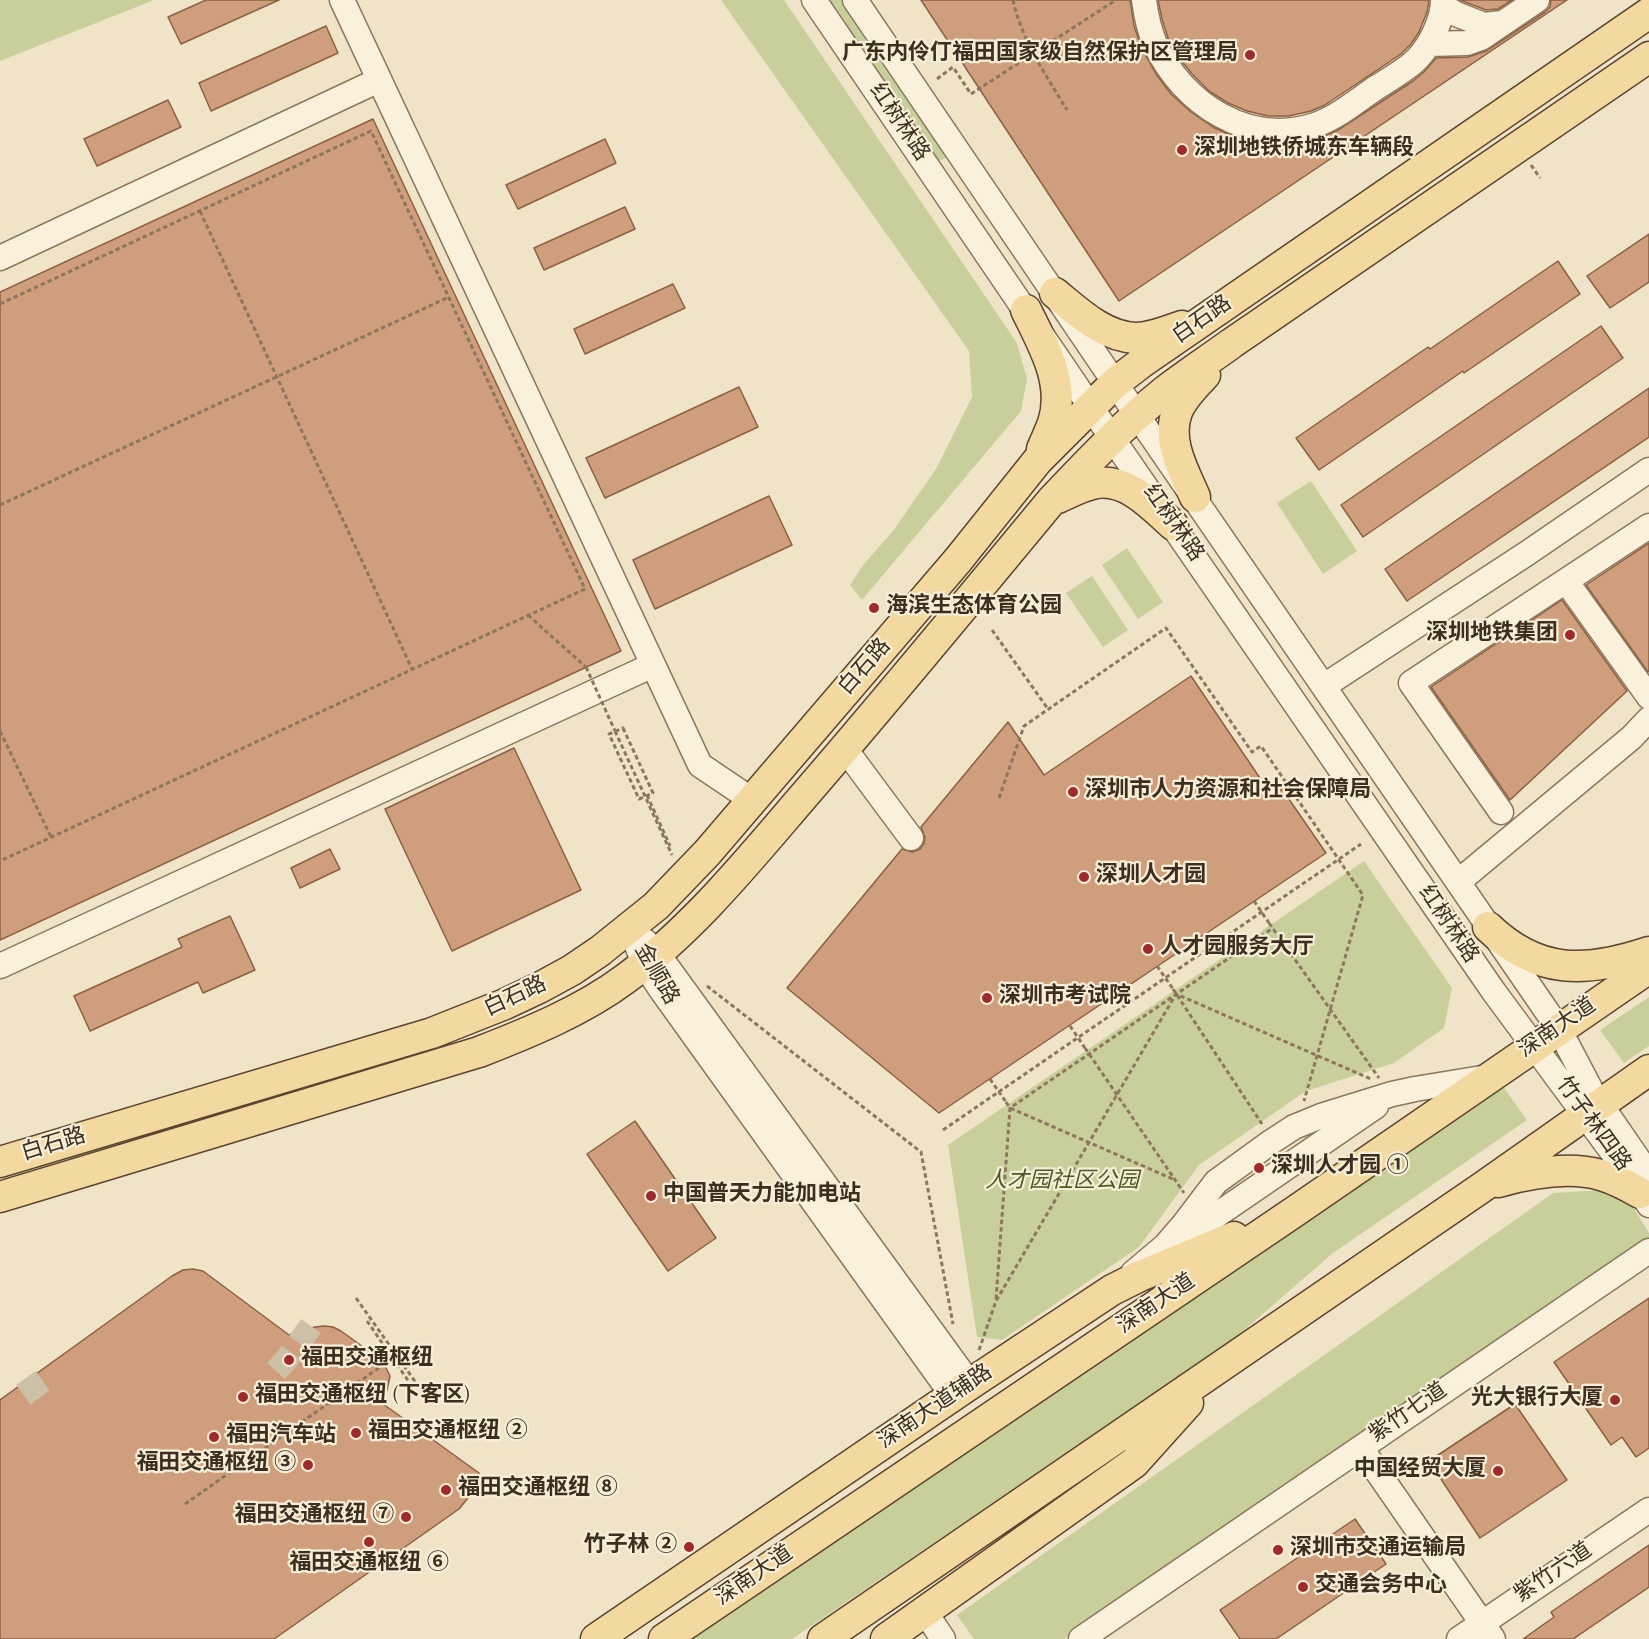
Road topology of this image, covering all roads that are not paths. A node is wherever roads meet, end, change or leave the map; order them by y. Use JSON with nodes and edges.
{"nodes":[{"id":1,"x":342,"y":0,"type":"edge"},
{"id":2,"x":814,"y":0,"type":"edge"},
{"id":3,"x":855,"y":0,"type":"edge"},
{"id":4,"x":1144,"y":0,"type":"edge"},
{"id":5,"x":1537,"y":0,"type":"edge"},
{"id":6,"x":1443,"y":3,"type":"edge"},
{"id":7,"x":1649,"y":13,"type":"edge"},
{"id":8,"x":1502,"y":23,"type":"junction"},
{"id":9,"x":1429,"y":44,"type":"junction"},
{"id":10,"x":1649,"y":57,"type":"edge"},
{"id":11,"x":379,"y":80,"type":"junction"},
{"id":12,"x":0,"y":258,"type":"edge"},
{"id":13,"x":1055,"y":293,"type":"junction"},
{"id":14,"x":1026,"y":310,"type":"junction"},
{"id":15,"x":1215,"y":312,"type":"junction"},
{"id":16,"x":1232,"y":343,"type":"junction"},
{"id":17,"x":1115,"y":383,"type":"junction"},
{"id":18,"x":1090,"y":406,"type":"junction"},
{"id":19,"x":1138,"y":415,"type":"junction"},
{"id":20,"x":1112,"y":439,"type":"junction"},
{"id":21,"x":1038,"y":460,"type":"junction"},
{"id":22,"x":1649,"y":470,"type":"edge"},
{"id":23,"x":1195,"y":496,"type":"junction"},
{"id":24,"x":1052,"y":500,"type":"junction"},
{"id":25,"x":1173,"y":525,"type":"junction"},
{"id":26,"x":1649,"y":526,"type":"edge"},
{"id":27,"x":1566,"y":580,"type":"junction"},
{"id":28,"x":653,"y":665,"type":"junction"},
{"id":29,"x":1324,"y":686,"type":"junction"},
{"id":30,"x":1649,"y":697,"type":"edge"},
{"id":31,"x":1649,"y":719,"type":"edge"},
{"id":32,"x":1640,"y":742,"type":"edge"},
{"id":33,"x":845,"y":749,"type":"junction"},
{"id":34,"x":753,"y":800,"type":"junction"},
{"id":35,"x":1501,"y":812,"type":"dead end"},
{"id":36,"x":911,"y":838,"type":"dead end"},
{"id":37,"x":1458,"y":882,"type":"junction"},
{"id":38,"x":630,"y":927,"type":"junction"},
{"id":39,"x":1488,"y":927,"type":"junction"},
{"id":40,"x":1649,"y":952,"type":"edge"},
{"id":41,"x":651,"y":959,"type":"junction"},
{"id":42,"x":0,"y":966,"type":"edge"},
{"id":43,"x":1649,"y":968,"type":"edge"},
{"id":44,"x":1559,"y":1029,"type":"junction"},
{"id":45,"x":1534,"y":1046,"type":"junction"},
{"id":46,"x":1647,"y":1072,"type":"edge"},
{"id":47,"x":1488,"y":1077,"type":"junction"},
{"id":48,"x":1593,"y":1110,"type":"junction"},
{"id":49,"x":0,"y":1162,"type":"edge"},
{"id":50,"x":1484,"y":1186,"type":"junction"},
{"id":51,"x":1646,"y":1191,"type":"edge"},
{"id":52,"x":0,"y":1197,"type":"edge"},
{"id":53,"x":1294,"y":1212,"type":"junction"},
{"id":54,"x":1649,"y":1251,"type":"edge"},
{"id":55,"x":1112,"y":1290,"type":"junction"},
{"id":56,"x":1220,"y":1367,"type":"junction"},
{"id":57,"x":967,"y":1379,"type":"junction"},
{"id":58,"x":1361,"y":1448,"type":"junction"},
{"id":59,"x":1649,"y":1510,"type":"edge"},
{"id":60,"x":925,"y":1612,"type":"junction"},
{"id":61,"x":1488,"y":1631,"type":"edge"},
{"id":62,"x":596,"y":1639,"type":"edge"},
{"id":63,"x":664,"y":1639,"type":"edge"},
{"id":64,"x":824,"y":1639,"type":"edge"},
{"id":65,"x":886,"y":1639,"type":"edge"},
{"id":66,"x":943,"y":1639,"type":"edge"},
{"id":67,"x":1081,"y":1639,"type":"edge"},
{"id":68,"x":1460,"y":1639,"type":"edge"}],
"edges":[{"from":1,"to":11,"type":"street"},
{"from":2,"to":14,"type":"street","name":"红树林路"},
{"from":3,"to":13,"type":"street","name":"红树林路"},
{"from":4,"to":9,"type":"street"},
{"from":5,"to":8,"type":"street"},
{"from":6,"to":8,"type":"street"},
{"from":6,"to":9,"type":"street"},
{"from":7,"to":15,"type":"main road","name":"白石路"},
{"from":8,"to":9,"type":"street"},
{"from":10,"to":16,"type":"main road","name":"白石路"},
{"from":11,"to":12,"type":"street"},
{"from":11,"to":28,"type":"street"},
{"from":13,"to":15,"type":"main road"},
{"from":13,"to":17,"type":"street","name":"红树林路"},
{"from":14,"to":18,"type":"street","name":"红树林路"},
{"from":14,"to":21,"type":"main road"},
{"from":15,"to":17,"type":"main road","name":"白石路"},
{"from":16,"to":19,"type":"main road","name":"白石路"},
{"from":16,"to":23,"type":"main road"},
{"from":17,"to":18,"type":"main road","name":"白石路"},
{"from":17,"to":19,"type":"street","name":"红树林路"},
{"from":18,"to":20,"type":"street","name":"红树林路"},
{"from":18,"to":21,"type":"main road","name":"白石路"},
{"from":19,"to":20,"type":"main road","name":"白石路"},
{"from":19,"to":23,"type":"street","name":"红树林路"},
{"from":20,"to":24,"type":"main road","name":"白石路"},
{"from":20,"to":25,"type":"street","name":"红树林路"},
{"from":21,"to":34,"type":"main road","name":"白石路"},
{"from":22,"to":29,"type":"street"},
{"from":23,"to":29,"type":"street","name":"红树林路"},
{"from":24,"to":25,"type":"main road"},
{"from":24,"to":33,"type":"main road","name":"白石路"},
{"from":25,"to":45,"type":"street","name":"红树林路"},
{"from":26,"to":27,"type":"street"},
{"from":27,"to":30,"type":"street"},
{"from":27,"to":35,"type":"street"},
{"from":28,"to":34,"type":"street"},
{"from":28,"to":42,"type":"street"},
{"from":29,"to":37,"type":"street","name":"红树林路"},
{"from":31,"to":32,"type":"street"},
{"from":32,"to":37,"type":"street"},
{"from":33,"to":36,"type":"street"},
{"from":33,"to":41,"type":"main road","name":"白石路"},
{"from":34,"to":38,"type":"main road","name":"白石路"},
{"from":37,"to":39,"type":"street","name":"红树林路"},
{"from":38,"to":41,"type":"street","name":"金顺路"},
{"from":38,"to":49,"type":"main road","name":"白石路"},
{"from":39,"to":40,"type":"main road"},
{"from":39,"to":44,"type":"street","name":"红树林路"},
{"from":41,"to":52,"type":"main road","name":"白石路"},
{"from":41,"to":57,"type":"street","name":"金顺路"},
{"from":43,"to":44,"type":"main road","name":"深南大道"},
{"from":44,"to":45,"type":"main road","name":"深南大道"},
{"from":44,"to":48,"type":"street","name":"竹子林四路"},
{"from":45,"to":47,"type":"main road","name":"深南大道"},
{"from":45,"to":48,"type":"street","name":"竹子林四路"},
{"from":46,"to":48,"type":"main road"},
{"from":47,"to":53,"type":"main road","name":"深南大道"},
{"from":47,"to":55,"type":"street"},
{"from":48,"to":50,"type":"main road"},
{"from":48,"to":51,"type":"street","name":"竹子林四路"},
{"from":50,"to":51,"type":"main road"},
{"from":50,"to":56,"type":"main road"},
{"from":53,"to":55,"type":"main road","name":"深南大道辅路"},
{"from":53,"to":63,"type":"main road","name":"深南大道"},
{"from":54,"to":58,"type":"street","name":"紫竹七道"},
{"from":55,"to":57,"type":"main road","name":"深南大道辅路"},
{"from":56,"to":60,"type":"main road"},
{"from":56,"to":64,"type":"main road"},
{"from":57,"to":62,"type":"main road","name":"深南大道辅路"},
{"from":58,"to":61,"type":"street"},
{"from":58,"to":67,"type":"street","name":"紫竹七道"},
{"from":59,"to":61,"type":"street","name":"紫竹六道"},
{"from":60,"to":65,"type":"main road"},
{"from":60,"to":66,"type":"street"},
{"from":61,"to":68,"type":"street","name":"紫竹六道"}]}
